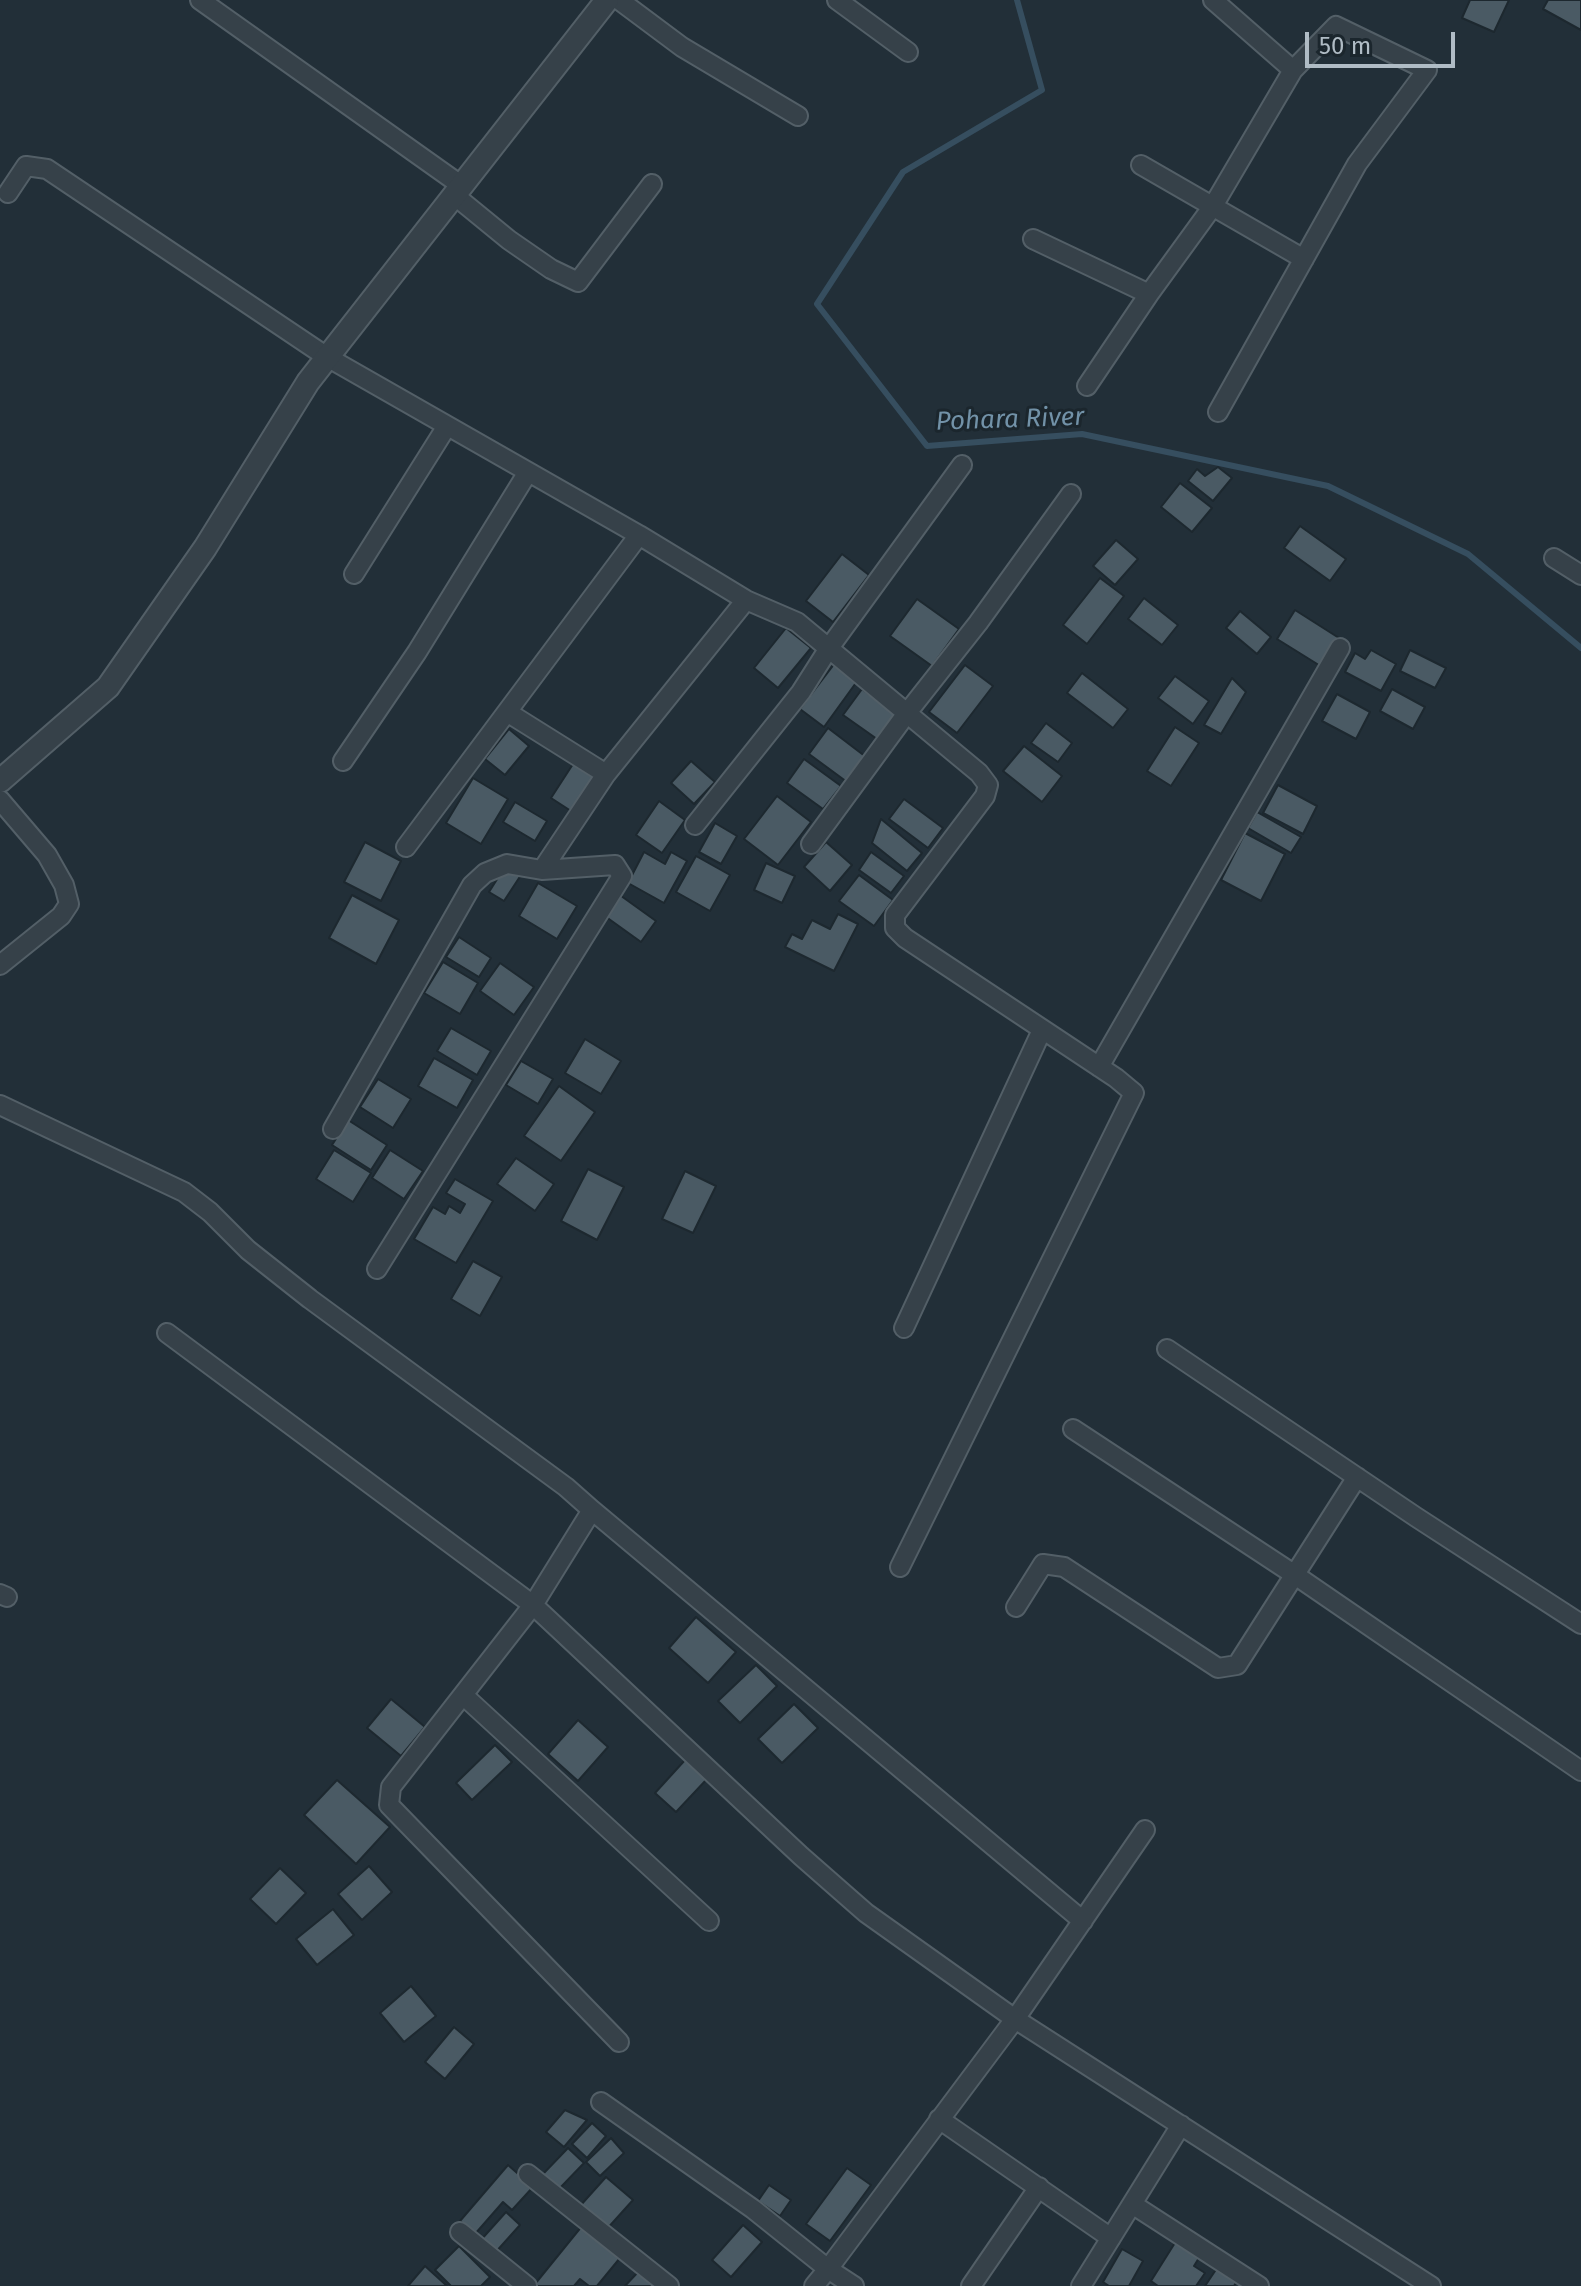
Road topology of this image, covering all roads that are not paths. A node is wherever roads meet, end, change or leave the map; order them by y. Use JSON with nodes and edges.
{"nodes":[{"id":1,"x":200,"y":0,"type":"edge"},
{"id":2,"x":607,"y":0,"type":"edge"},
{"id":3,"x":619,"y":0,"type":"edge"},
{"id":4,"x":837,"y":0,"type":"edge"},
{"id":5,"x":1213,"y":0,"type":"edge"},
{"id":6,"x":908,"y":52,"type":"dead end"},
{"id":7,"x":1293,"y":70,"type":"junction"},
{"id":8,"x":798,"y":116,"type":"dead end"},
{"id":9,"x":1141,"y":165,"type":"dead end"},
{"id":10,"x":652,"y":184,"type":"dead end"},
{"id":11,"x":458,"y":191,"type":"junction"},
{"id":12,"x":8,"y":193,"type":"dead end"},
{"id":13,"x":1213,"y":206,"type":"junction"},
{"id":14,"x":1033,"y":239,"type":"dead end"},
{"id":15,"x":1304,"y":259,"type":"junction"},
{"id":16,"x":1149,"y":294,"type":"junction"},
{"id":17,"x":327,"y":357,"type":"junction"},
{"id":18,"x":1087,"y":386,"type":"dead end"},
{"id":19,"x":1218,"y":412,"type":"dead end"},
{"id":20,"x":447,"y":426,"type":"junction"},
{"id":21,"x":962,"y":465,"type":"dead end"},
{"id":22,"x":528,"y":472,"type":"junction"},
{"id":23,"x":1071,"y":494,"type":"dead end"},
{"id":24,"x":639,"y":535,"type":"junction"},
{"id":25,"x":1554,"y":558,"type":"dead end"},
{"id":26,"x":354,"y":574,"type":"dead end"},
{"id":27,"x":1581,"y":575,"type":"edge"},
{"id":28,"x":746,"y":600,"type":"junction"},
{"id":29,"x":829,"y":648,"type":"junction"},
{"id":30,"x":1340,"y":648,"type":"dead end"},
{"id":31,"x":507,"y":712,"type":"junction"},
{"id":32,"x":907,"y":713,"type":"junction"},
{"id":33,"x":343,"y":761,"type":"dead end"},
{"id":34,"x":606,"y":774,"type":"junction"},
{"id":35,"x":0,"y":781,"type":"edge"},
{"id":36,"x":0,"y":800,"type":"edge"},
{"id":37,"x":695,"y":825,"type":"dead end"},
{"id":38,"x":811,"y":844,"type":"dead end"},
{"id":39,"x":406,"y":847,"type":"dead end"},
{"id":40,"x":542,"y":870,"type":"junction"},
{"id":41,"x":0,"y":965,"type":"edge"},
{"id":42,"x":1042,"y":1030,"type":"junction"},
{"id":43,"x":1099,"y":1067,"type":"junction"},
{"id":44,"x":0,"y":1105,"type":"edge"},
{"id":45,"x":333,"y":1129,"type":"dead end"},
{"id":46,"x":377,"y":1269,"type":"dead end"},
{"id":47,"x":904,"y":1328,"type":"dead end"},
{"id":48,"x":167,"y":1333,"type":"dead end"},
{"id":49,"x":1167,"y":1349,"type":"dead end"},
{"id":50,"x":1073,"y":1429,"type":"dead end"},
{"id":51,"x":1357,"y":1477,"type":"junction"},
{"id":52,"x":592,"y":1510,"type":"junction"},
{"id":53,"x":900,"y":1567,"type":"dead end"},
{"id":54,"x":1295,"y":1575,"type":"junction"},
{"id":55,"x":533,"y":1605,"type":"junction"},
{"id":56,"x":1016,"y":1607,"type":"dead end"},
{"id":57,"x":1581,"y":1624,"type":"edge"},
{"id":58,"x":463,"y":1695,"type":"junction"},
{"id":59,"x":1581,"y":1771,"type":"edge"},
{"id":60,"x":1145,"y":1830,"type":"dead end"},
{"id":61,"x":709,"y":1921,"type":"dead end"},
{"id":62,"x":1083,"y":1921,"type":"junction"},
{"id":63,"x":1015,"y":2019,"type":"junction"},
{"id":64,"x":619,"y":2042,"type":"dead end"},
{"id":65,"x":601,"y":2102,"type":"dead end"},
{"id":66,"x":939,"y":2119,"type":"junction"},
{"id":67,"x":1181,"y":2125,"type":"junction"},
{"id":68,"x":528,"y":2174,"type":"dead end"},
{"id":69,"x":1039,"y":2187,"type":"junction"},
{"id":70,"x":1132,"y":2204,"type":"junction"},
{"id":71,"x":460,"y":2232,"type":"dead end"},
{"id":72,"x":1111,"y":2238,"type":"junction"},
{"id":73,"x":828,"y":2269,"type":"junction"},
{"id":74,"x":1088,"y":2284,"type":"edge"},
{"id":75,"x":527,"y":2286,"type":"edge"},
{"id":76,"x":669,"y":2286,"type":"edge"},
{"id":77,"x":814,"y":2286,"type":"edge"},
{"id":78,"x":854,"y":2286,"type":"edge"},
{"id":79,"x":971,"y":2286,"type":"edge"},
{"id":80,"x":1259,"y":2286,"type":"edge"},
{"id":81,"x":1431,"y":2286,"type":"edge"}],
"edges":[{"from":1,"to":11,"type":"street"},
{"from":2,"to":11,"type":"street"},
{"from":3,"to":8,"type":"street"},
{"from":4,"to":6,"type":"street"},
{"from":5,"to":7,"type":"street"},
{"from":7,"to":13,"type":"street"},
{"from":7,"to":15,"type":"street"},
{"from":9,"to":13,"type":"street"},
{"from":10,"to":11,"type":"street"},
{"from":11,"to":17,"type":"street"},
{"from":12,"to":17,"type":"street"},
{"from":13,"to":15,"type":"street"},
{"from":13,"to":16,"type":"street"},
{"from":14,"to":16,"type":"street"},
{"from":15,"to":19,"type":"street"},
{"from":16,"to":18,"type":"street"},
{"from":17,"to":20,"type":"street"},
{"from":17,"to":35,"type":"street"},
{"from":20,"to":22,"type":"street"},
{"from":20,"to":26,"type":"street"},
{"from":21,"to":29,"type":"street"},
{"from":22,"to":24,"type":"street"},
{"from":22,"to":33,"type":"street"},
{"from":23,"to":32,"type":"street"},
{"from":24,"to":28,"type":"street"},
{"from":24,"to":31,"type":"street"},
{"from":25,"to":27,"type":"street"},
{"from":28,"to":29,"type":"street"},
{"from":28,"to":34,"type":"street"},
{"from":29,"to":32,"type":"street"},
{"from":29,"to":37,"type":"street"},
{"from":30,"to":43,"type":"street"},
{"from":31,"to":34,"type":"street"},
{"from":31,"to":39,"type":"street"},
{"from":32,"to":38,"type":"street"},
{"from":32,"to":42,"type":"street"},
{"from":34,"to":40,"type":"street"},
{"from":36,"to":41,"type":"street"},
{"from":40,"to":45,"type":"street"},
{"from":40,"to":46,"type":"street"},
{"from":42,"to":43,"type":"street"},
{"from":42,"to":47,"type":"street"},
{"from":43,"to":53,"type":"street"},
{"from":44,"to":52,"type":"street"},
{"from":48,"to":55,"type":"street"},
{"from":49,"to":51,"type":"street"},
{"from":50,"to":54,"type":"street"},
{"from":51,"to":54,"type":"street"},
{"from":51,"to":57,"type":"street"},
{"from":52,"to":55,"type":"street"},
{"from":52,"to":62,"type":"street"},
{"from":54,"to":56,"type":"street"},
{"from":54,"to":59,"type":"street"},
{"from":55,"to":58,"type":"street"},
{"from":55,"to":63,"type":"street"},
{"from":58,"to":61,"type":"street"},
{"from":58,"to":64,"type":"street"},
{"from":60,"to":62,"type":"street"},
{"from":62,"to":63,"type":"street"},
{"from":63,"to":66,"type":"street"},
{"from":63,"to":67,"type":"street"},
{"from":65,"to":73,"type":"street"},
{"from":66,"to":69,"type":"street"},
{"from":66,"to":73,"type":"street"},
{"from":67,"to":70,"type":"street"},
{"from":67,"to":81,"type":"street"},
{"from":68,"to":76,"type":"street"},
{"from":69,"to":72,"type":"street"},
{"from":69,"to":79,"type":"street"},
{"from":70,"to":72,"type":"street"},
{"from":70,"to":80,"type":"street"},
{"from":71,"to":75,"type":"street"},
{"from":72,"to":74,"type":"street"},
{"from":73,"to":77,"type":"street"},
{"from":73,"to":78,"type":"street"}]}
